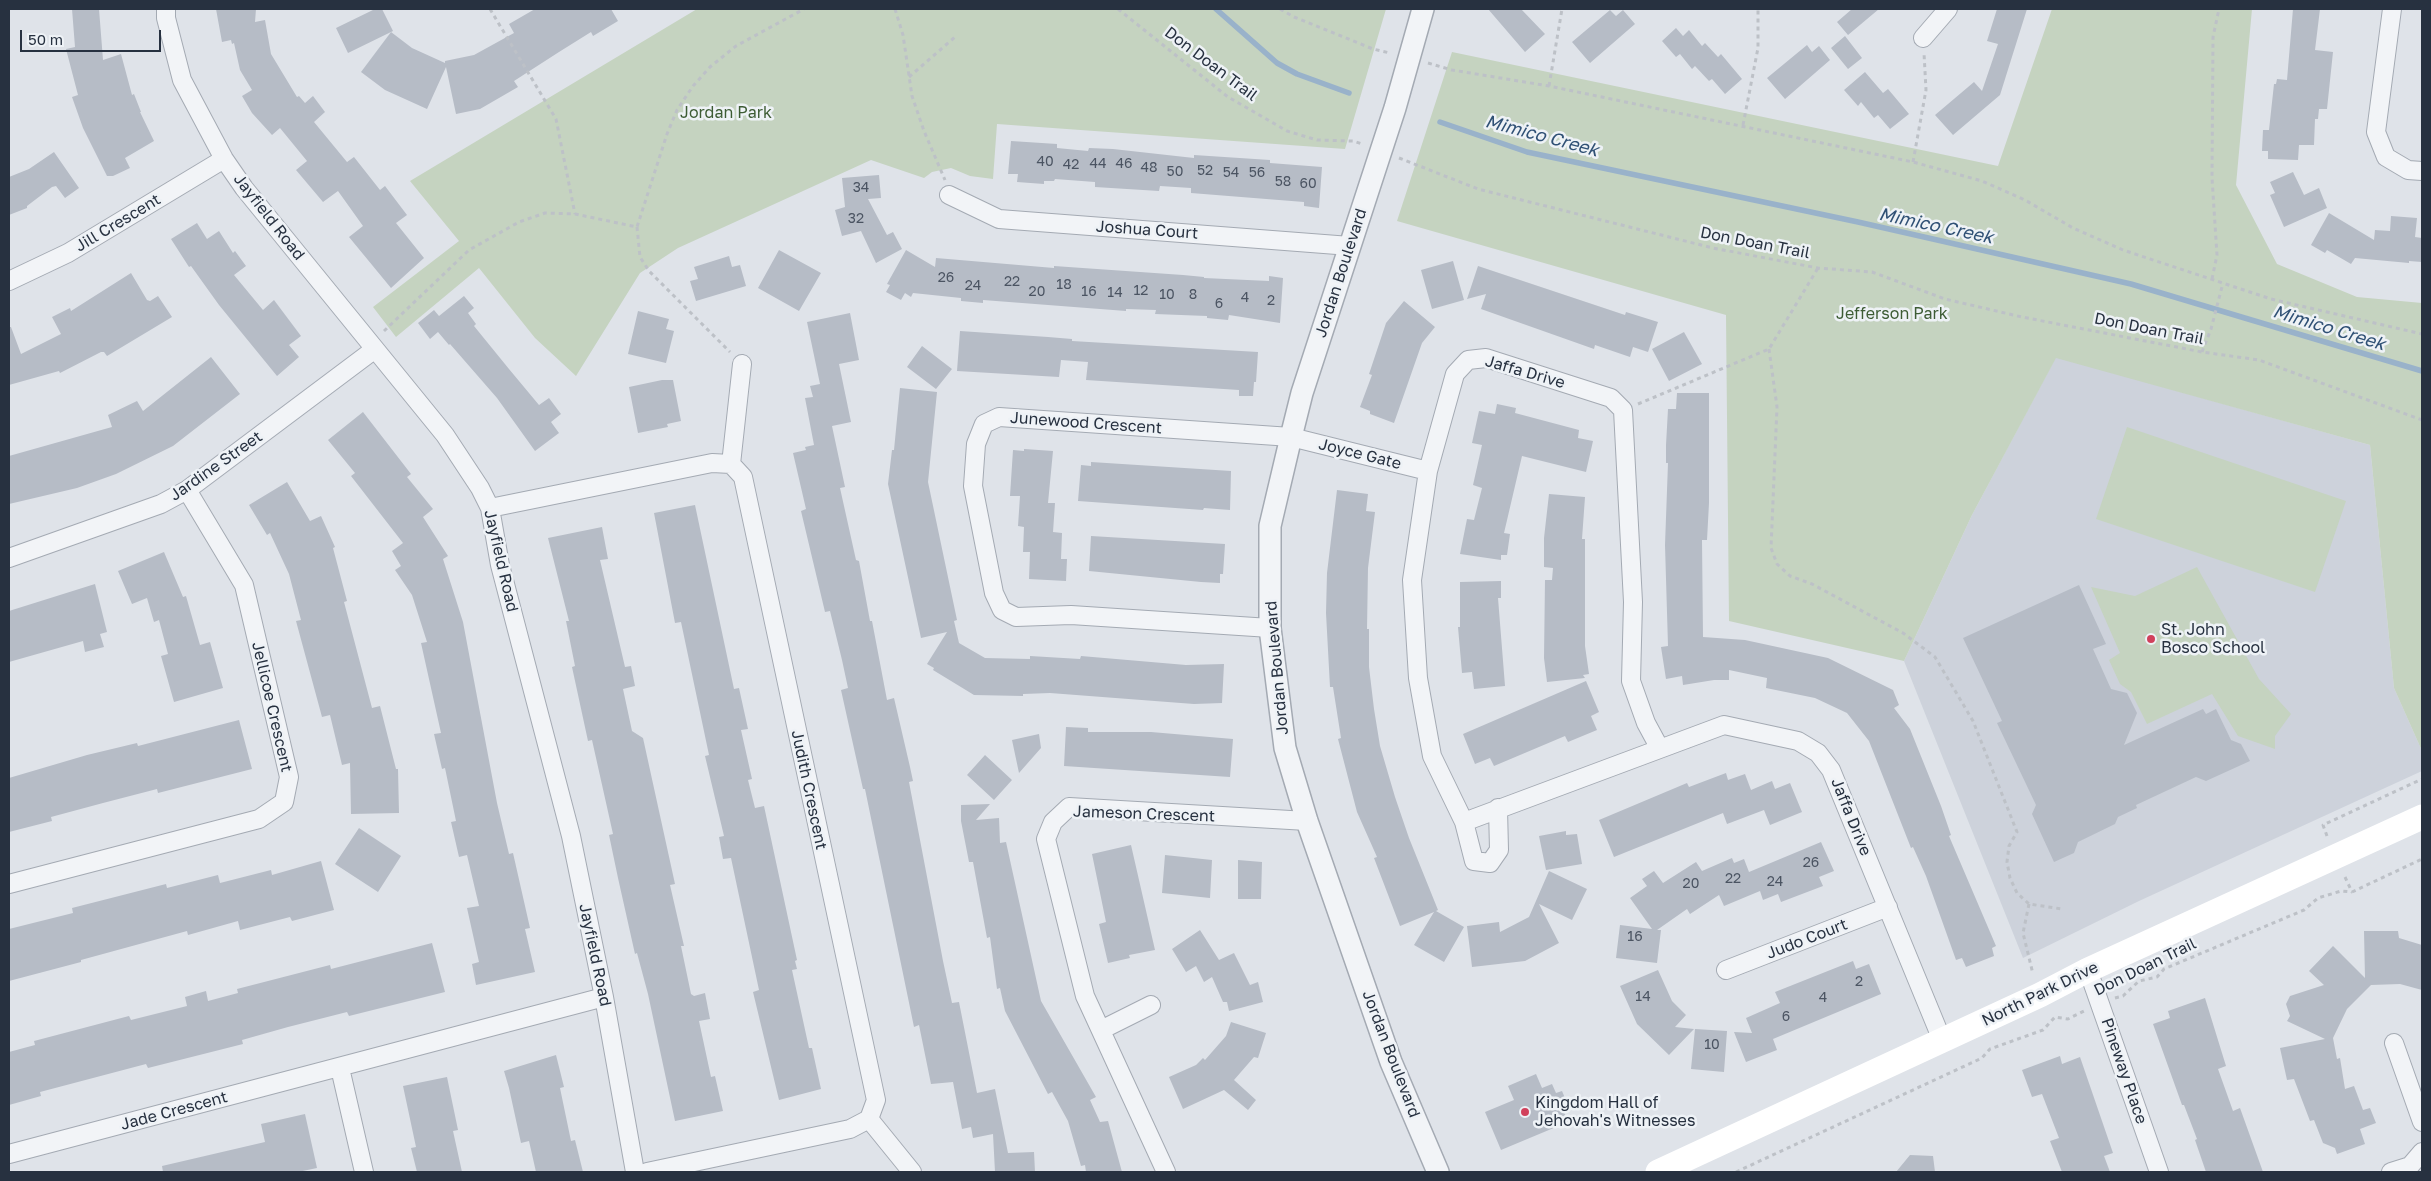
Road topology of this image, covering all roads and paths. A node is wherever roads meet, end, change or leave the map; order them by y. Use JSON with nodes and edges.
{"nodes":[{"id":1,"x":166,"y":9,"type":"edge"},
{"id":2,"x":490,"y":9,"type":"edge"},
{"id":3,"x":804,"y":9,"type":"edge"},
{"id":4,"x":895,"y":9,"type":"edge"},
{"id":5,"x":1118,"y":9,"type":"edge"},
{"id":6,"x":1280,"y":9,"type":"edge"},
{"id":7,"x":1422,"y":9,"type":"edge"},
{"id":8,"x":1562,"y":9,"type":"edge"},
{"id":9,"x":1758,"y":9,"type":"edge"},
{"id":10,"x":1948,"y":9,"type":"edge"},
{"id":11,"x":2219,"y":9,"type":"edge"},
{"id":12,"x":2392,"y":9,"type":"edge"},
{"id":13,"x":955,"y":37,"type":"dead end"},
{"id":14,"x":1923,"y":38,"type":"joint"},
{"id":15,"x":1410,"y":58,"type":"junction"},
{"id":16,"x":909,"y":78,"type":"junction"},
{"id":17,"x":1549,"y":86,"type":"junction"},
{"id":18,"x":1743,"y":125,"type":"junction"},
{"id":19,"x":1381,"y":151,"type":"junction"},
{"id":20,"x":224,"y":159,"type":"junction"},
{"id":21,"x":1913,"y":162,"type":"junction"},
{"id":22,"x":2422,"y":171,"type":"edge"},
{"id":23,"x":949,"y":195,"type":"joint"},
{"id":24,"x":575,"y":214,"type":"junction"},
{"id":25,"x":637,"y":227,"type":"junction"},
{"id":26,"x":1350,"y":246,"type":"junction"},
{"id":27,"x":1818,"y":268,"type":"junction"},
{"id":28,"x":2212,"y":279,"type":"junction"},
{"id":29,"x":9,"y":281,"type":"edge"},
{"id":30,"x":2223,"y":283,"type":"junction"},
{"id":31,"x":2422,"y":334,"type":"edge"},
{"id":32,"x":375,"y":349,"type":"junction"},
{"id":33,"x":1768,"y":349,"type":"junction"},
{"id":34,"x":2202,"y":352,"type":"junction"},
{"id":35,"x":742,"y":364,"type":"joint"},
{"id":36,"x":1623,"y":410,"type":"junction"},
{"id":37,"x":2422,"y":420,"type":"edge"},
{"id":38,"x":1291,"y":437,"type":"junction"},
{"id":39,"x":731,"y":464,"type":"junction"},
{"id":40,"x":1428,"y":470,"type":"junction"},
{"id":41,"x":187,"y":490,"type":"junction"},
{"id":42,"x":490,"y":508,"type":"junction"},
{"id":43,"x":9,"y":558,"type":"edge"},
{"id":44,"x":1270,"y":628,"type":"junction"},
{"id":45,"x":1659,"y":747,"type":"junction"},
{"id":46,"x":1498,"y":808,"type":"junction"},
{"id":47,"x":2422,"y":817,"type":"edge"},
{"id":48,"x":1307,"y":822,"type":"junction"},
{"id":49,"x":1464,"y":822,"type":"junction"},
{"id":50,"x":2422,"y":860,"type":"edge"},
{"id":51,"x":9,"y":884,"type":"edge"},
{"id":52,"x":2029,"y":904,"type":"junction"},
{"id":53,"x":1888,"y":907,"type":"junction"},
{"id":54,"x":2062,"y":909,"type":"dead end"},
{"id":55,"x":1726,"y":970,"type":"dead end"},
{"id":56,"x":2088,"y":970,"type":"junction"},
{"id":57,"x":2040,"y":995,"type":"junction"},
{"id":58,"x":604,"y":997,"type":"junction"},
{"id":59,"x":2101,"y":1003,"type":"junction"},
{"id":60,"x":1151,"y":1005,"type":"dead end"},
{"id":61,"x":1101,"y":1030,"type":"junction"},
{"id":62,"x":1942,"y":1040,"type":"junction"},
{"id":63,"x":2394,"y":1043,"type":"dead end"},
{"id":64,"x":340,"y":1068,"type":"junction"},
{"id":65,"x":869,"y":1119,"type":"junction"},
{"id":66,"x":2422,"y":1122,"type":"edge"},
{"id":67,"x":2422,"y":1152,"type":"edge"},
{"id":68,"x":9,"y":1154,"type":"edge"},
{"id":69,"x":364,"y":1172,"type":"edge"},
{"id":70,"x":635,"y":1172,"type":"edge"},
{"id":71,"x":647,"y":1172,"type":"edge"},
{"id":72,"x":912,"y":1172,"type":"edge"},
{"id":73,"x":1166,"y":1172,"type":"edge"},
{"id":74,"x":1438,"y":1172,"type":"edge"},
{"id":75,"x":1658,"y":1172,"type":"edge"},
{"id":76,"x":1736,"y":1172,"type":"edge"},
{"id":77,"x":2159,"y":1172,"type":"edge"},
{"id":78,"x":2391,"y":1172,"type":"edge"}],
"edges":[{"from":1,"to":20,"type":"street","name":"Jayfield Road"},
{"from":2,"to":24,"type":"path"},
{"from":3,"to":25,"type":"path"},
{"from":4,"to":16,"type":"path"},
{"from":5,"to":19,"type":"path","name":"Don Doan Trail"},
{"from":6,"to":15,"type":"path"},
{"from":7,"to":15,"type":"street","name":"Jordan Boulevard"},
{"from":8,"to":17,"type":"path"},
{"from":9,"to":18,"type":"path"},
{"from":10,"to":14,"type":"street"},
{"from":11,"to":28,"type":"path"},
{"from":12,"to":22,"type":"street"},
{"from":13,"to":16,"type":"path"},
{"from":14,"to":21,"type":"path"},
{"from":15,"to":17,"type":"path"},
{"from":15,"to":19,"type":"street","name":"Jordan Boulevard"},
{"from":16,"to":23,"type":"path"},
{"from":17,"to":18,"type":"path"},
{"from":18,"to":21,"type":"path"},
{"from":19,"to":26,"type":"street","name":"Jordan Boulevard"},
{"from":19,"to":27,"type":"path","name":"Don Doan Trail"},
{"from":20,"to":29,"type":"street","name":"Jill Crescent"},
{"from":20,"to":32,"type":"street","name":"Jayfield Road"},
{"from":21,"to":28,"type":"path"},
{"from":23,"to":26,"type":"street","name":"Joshua Court"},
{"from":24,"to":25,"type":"path"},
{"from":24,"to":32,"type":"path"},
{"from":25,"to":35,"type":"path"},
{"from":26,"to":38,"type":"street","name":"Jordan Boulevard"},
{"from":27,"to":33,"type":"path"},
{"from":27,"to":34,"type":"path","name":"Don Doan Trail"},
{"from":28,"to":30,"type":"path"},
{"from":30,"to":31,"type":"path"},
{"from":30,"to":34,"type":"path"},
{"from":32,"to":41,"type":"street","name":"Jardine Street"},
{"from":32,"to":42,"type":"street","name":"Jayfield Road"},
{"from":33,"to":36,"type":"path"},
{"from":33,"to":52,"type":"path"},
{"from":34,"to":37,"type":"path","name":"Don Doan Trail"},
{"from":35,"to":39,"type":"street"},
{"from":36,"to":40,"type":"street","name":"Jaffa Drive"},
{"from":36,"to":45,"type":"street"},
{"from":38,"to":40,"type":"street","name":"Joyce Gate"},
{"from":38,"to":44,"type":"street","name":"Jordan Boulevard"},
{"from":38,"to":44,"type":"street","name":"Junewood Crescent"},
{"from":39,"to":42,"type":"street"},
{"from":39,"to":65,"type":"street","name":"Judith Crescent"},
{"from":40,"to":49,"type":"street","name":"Jaffa Drive"},
{"from":41,"to":43,"type":"street","name":"Jardine Street"},
{"from":41,"to":51,"type":"street","name":"Jellicoe Crescent"},
{"from":42,"to":58,"type":"street","name":"Jayfield Road"},
{"from":44,"to":48,"type":"street","name":"Jordan Boulevard"},
{"from":45,"to":46,"type":"street","name":"Jaffa Drive"},
{"from":45,"to":53,"type":"street","name":"Jaffa Drive"},
{"from":46,"to":49,"type":"street","name":"Jaffa Drive"},
{"from":46,"to":49,"type":"street","name":"Jaffa Drive"},
{"from":47,"to":56,"type":"main road","name":"North Park Drive"},
{"from":48,"to":61,"type":"street","name":"Jameson Crescent"},
{"from":48,"to":74,"type":"street","name":"Jordan Boulevard"},
{"from":50,"to":59,"type":"path","name":"Don Doan Trail"},
{"from":52,"to":54,"type":"path"},
{"from":52,"to":57,"type":"path"},
{"from":53,"to":55,"type":"street","name":"Judo Court"},
{"from":53,"to":62,"type":"street","name":"Jaffa Drive"},
{"from":56,"to":57,"type":"main road","name":"North Park Drive"},
{"from":56,"to":59,"type":"street","name":"Pineway Place"},
{"from":57,"to":62,"type":"main road","name":"North Park Drive"},
{"from":58,"to":64,"type":"street","name":"Jade Crescent"},
{"from":58,"to":70,"type":"street","name":"Jayfield Road"},
{"from":59,"to":76,"type":"path","name":"Don Doan Trail"},
{"from":59,"to":77,"type":"street","name":"Pineway Place"},
{"from":60,"to":61,"type":"street"},
{"from":61,"to":73,"type":"street","name":"Jameson Crescent"},
{"from":62,"to":75,"type":"main road","name":"North Park Drive"},
{"from":63,"to":66,"type":"street"},
{"from":64,"to":68,"type":"street","name":"Jade Crescent"},
{"from":64,"to":69,"type":"street"},
{"from":65,"to":71,"type":"street"},
{"from":65,"to":72,"type":"street"},
{"from":67,"to":78,"type":"street"}]}
